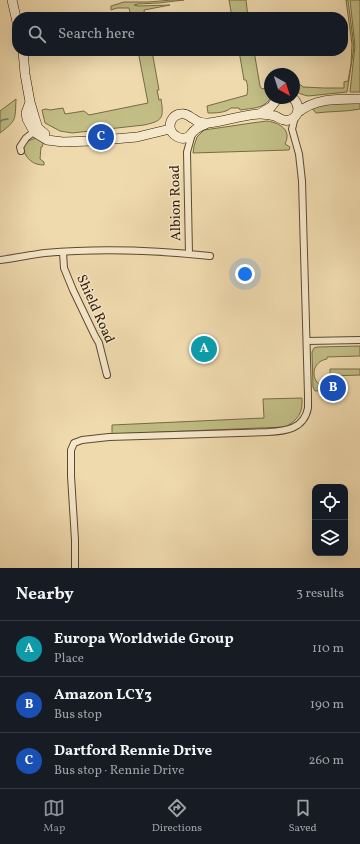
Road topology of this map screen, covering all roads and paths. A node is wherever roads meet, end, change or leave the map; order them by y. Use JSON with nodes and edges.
{"nodes":[{"id":1,"x":12,"y":0,"type":"edge"},
{"id":2,"x":18,"y":0,"type":"edge"},
{"id":3,"x":15,"y":12,"type":"edge"},
{"id":4,"x":19,"y":12,"type":"edge"},
{"id":5,"x":24,"y":56,"type":"edge"},
{"id":6,"x":360,"y":98,"type":"edge"},
{"id":7,"x":300,"y":100,"type":"edge"},
{"id":8,"x":314,"y":103,"type":"junction"},
{"id":9,"x":273,"y":104,"type":"edge"},
{"id":10,"x":275,"y":104,"type":"edge"},
{"id":11,"x":297,"y":104,"type":"edge"},
{"id":12,"x":259,"y":114,"type":"junction"},
{"id":13,"x":296,"y":115,"type":"junction"},
{"id":14,"x":193,"y":119,"type":"junction"},
{"id":15,"x":280,"y":119,"type":"junction"},
{"id":16,"x":208,"y":123,"type":"junction"},
{"id":17,"x":170,"y":129,"type":"junction"},
{"id":18,"x":36,"y":130,"type":"junction"},
{"id":19,"x":193,"y":132,"type":"junction"},
{"id":20,"x":293,"y":132,"type":"junction"},
{"id":21,"x":178,"y":137,"type":"junction"},
{"id":22,"x":21,"y":151,"type":"dead end"},
{"id":23,"x":187,"y":152,"type":"junction"},
{"id":24,"x":63,"y":252,"type":"junction"},
{"id":25,"x":189,"y":254,"type":"junction"},
{"id":26,"x":210,"y":256,"type":"dead end"},
{"id":27,"x":0,"y":260,"type":"edge"},
{"id":28,"x":360,"y":340,"type":"edge"},
{"id":29,"x":307,"y":341,"type":"junction"},
{"id":30,"x":107,"y":375,"type":"dead end"},
{"id":31,"x":75,"y":568,"type":"edge"}],
"edges":[{"from":1,"to":3,"type":"street"},
{"from":2,"to":4,"type":"street"},
{"from":5,"to":18,"type":"street"},
{"from":6,"to":8,"type":"street"},
{"from":7,"to":8,"type":"street"},
{"from":8,"to":13,"type":"street"},
{"from":9,"to":12,"type":"street"},
{"from":10,"to":15,"type":"street"},
{"from":11,"to":13,"type":"street"},
{"from":12,"to":15,"type":"street"},
{"from":12,"to":16,"type":"street"},
{"from":13,"to":15,"type":"street"},
{"from":13,"to":20,"type":"street"},
{"from":14,"to":16,"type":"street"},
{"from":14,"to":17,"type":"street"},
{"from":14,"to":19,"type":"street"},
{"from":15,"to":20,"type":"street"},
{"from":16,"to":19,"type":"street"},
{"from":17,"to":18,"type":"street"},
{"from":17,"to":21,"type":"street"},
{"from":18,"to":22,"type":"street"},
{"from":19,"to":21,"type":"street"},
{"from":19,"to":23,"type":"street","name":"Albion Road"},
{"from":20,"to":29,"type":"street"},
{"from":21,"to":23,"type":"street","name":"Albion Road"},
{"from":23,"to":25,"type":"street","name":"Albion Road"},
{"from":24,"to":25,"type":"street"},
{"from":24,"to":27,"type":"street"},
{"from":24,"to":30,"type":"street","name":"Shield Road"},
{"from":25,"to":26,"type":"street"},
{"from":28,"to":29,"type":"street"},
{"from":29,"to":31,"type":"street"}]}
